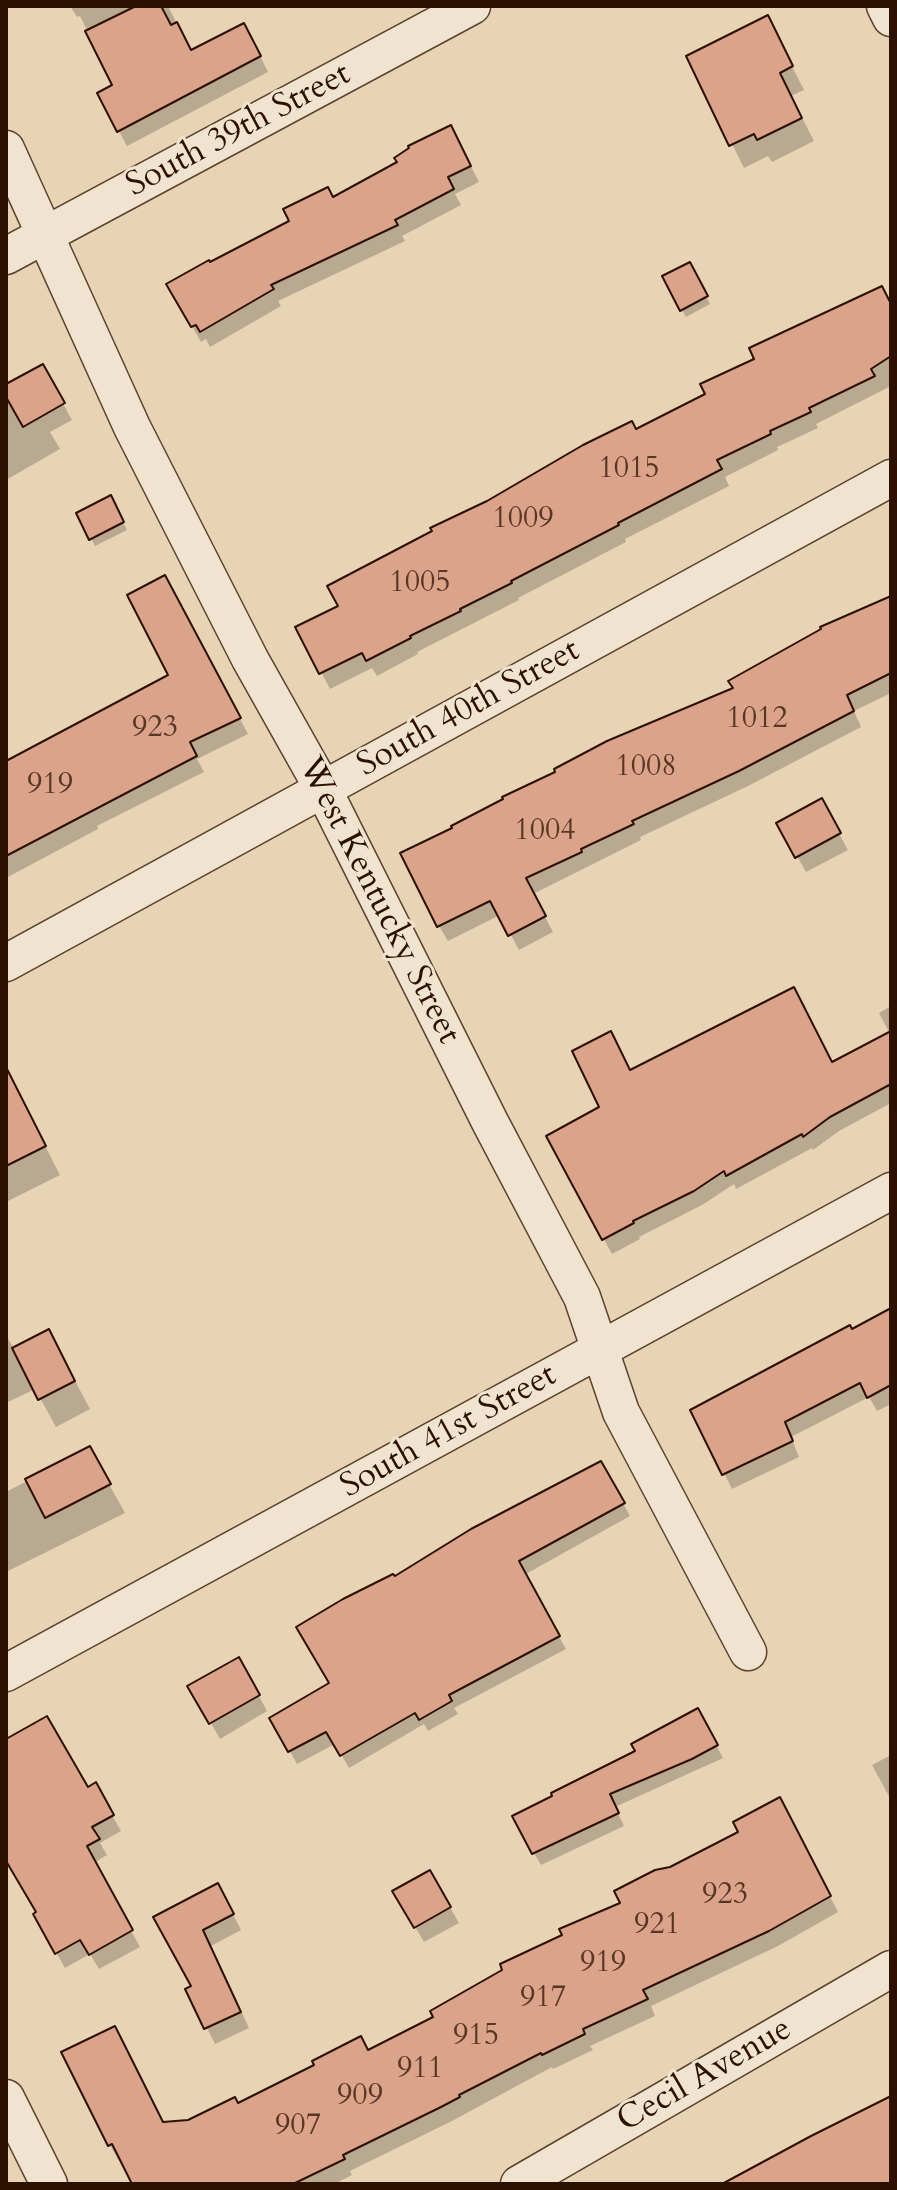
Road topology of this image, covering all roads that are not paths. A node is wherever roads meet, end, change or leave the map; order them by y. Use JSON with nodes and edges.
{"nodes":[{"id":1,"x":472,"y":6,"type":"edge"},
{"id":2,"x":885,"y":6,"type":"edge"},
{"id":3,"x":891,"y":18,"type":"edge"},
{"id":4,"x":6,"y":149,"type":"edge"},
{"id":5,"x":46,"y":234,"type":"junction"},
{"id":6,"x":6,"y":256,"type":"edge"},
{"id":7,"x":891,"y":478,"type":"edge"},
{"id":8,"x":323,"y":789,"type":"junction"},
{"id":9,"x":6,"y":963,"type":"edge"},
{"id":10,"x":891,"y":1191,"type":"edge"},
{"id":11,"x":601,"y":1349,"type":"junction"},
{"id":12,"x":748,"y":1652,"type":"dead end"},
{"id":13,"x":6,"y":1673,"type":"edge"},
{"id":14,"x":891,"y":1969,"type":"edge"},
{"id":15,"x":6,"y":2098,"type":"edge"},
{"id":16,"x":49,"y":2184,"type":"edge"},
{"id":17,"x":519,"y":2184,"type":"edge"}],
"edges":[{"from":1,"to":5,"type":"street","name":"South 39th Street"},
{"from":2,"to":3,"type":"street"},
{"from":4,"to":5,"type":"street","name":"West Kentucky Street"},
{"from":5,"to":6,"type":"street","name":"South 39th Street"},
{"from":5,"to":8,"type":"street","name":"West Kentucky Street"},
{"from":7,"to":8,"type":"street","name":"South 40th Street"},
{"from":8,"to":9,"type":"street","name":"South 40th Street"},
{"from":8,"to":11,"type":"street","name":"West Kentucky Street"},
{"from":10,"to":11,"type":"street","name":"South 41st Street"},
{"from":11,"to":12,"type":"street","name":"West Kentucky Street"},
{"from":11,"to":13,"type":"street","name":"South 41st Street"},
{"from":14,"to":17,"type":"street","name":"Cecil Avenue"},
{"from":15,"to":16,"type":"street"}]}
